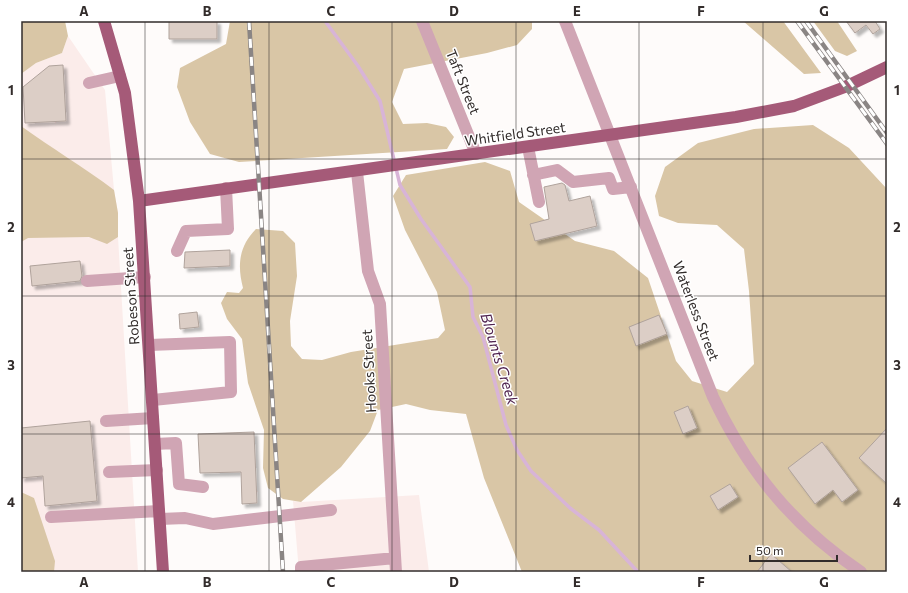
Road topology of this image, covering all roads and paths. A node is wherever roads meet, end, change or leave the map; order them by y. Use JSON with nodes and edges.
{"nodes":[{"id":1,"x":104,"y":21,"type":"edge"},
{"id":2,"x":422,"y":21,"type":"edge"},
{"id":3,"x":565,"y":21,"type":"edge"},
{"id":4,"x":887,"y":67,"type":"edge"},
{"id":5,"x":120,"y":76,"type":"junction"},
{"id":6,"x":90,"y":83,"type":"dead end"},
{"id":7,"x":611,"y":135,"type":"junction"},
{"id":8,"x":528,"y":147,"type":"junction"},
{"id":9,"x":476,"y":154,"type":"junction"},
{"id":10,"x":356,"y":172,"type":"junction"},
{"id":11,"x":534,"y":175,"type":"junction"},
{"id":12,"x":631,"y":187,"type":"junction"},
{"id":13,"x":226,"y":188,"type":"junction"},
{"id":14,"x":139,"y":201,"type":"junction"},
{"id":15,"x":539,"y":202,"type":"dead end"},
{"id":16,"x":176,"y":251,"type":"dead end"},
{"id":17,"x":144,"y":277,"type":"junction"},
{"id":18,"x":87,"y":281,"type":"dead end"},
{"id":19,"x":149,"y":345,"type":"junction"},
{"id":20,"x":153,"y":400,"type":"junction"},
{"id":21,"x":153,"y":418,"type":"junction"},
{"id":22,"x":106,"y":421,"type":"dead end"},
{"id":23,"x":155,"y":444,"type":"junction"},
{"id":24,"x":156,"y":470,"type":"junction"},
{"id":25,"x":108,"y":472,"type":"dead end"},
{"id":26,"x":203,"y":487,"type":"dead end"},
{"id":27,"x":331,"y":510,"type":"dead end"},
{"id":28,"x":159,"y":515,"type":"junction"},
{"id":29,"x":51,"y":517,"type":"dead end"},
{"id":30,"x":395,"y":558,"type":"junction"},
{"id":31,"x":351,"y":567,"type":"edge"},
{"id":32,"x":163,"y":572,"type":"edge"},
{"id":33,"x":301,"y":572,"type":"edge"},
{"id":34,"x":396,"y":572,"type":"edge"},
{"id":35,"x":861,"y":572,"type":"edge"}],
"edges":[{"from":1,"to":5,"type":"main road","name":"Robeson Street"},
{"from":2,"to":9,"type":"street","name":"Taft Street"},
{"from":3,"to":7,"type":"street","name":"Waterless Street"},
{"from":4,"to":7,"type":"main road","name":"Whitfield Street"},
{"from":5,"to":6,"type":"street"},
{"from":5,"to":14,"type":"main road","name":"Robeson Street"},
{"from":7,"to":8,"type":"main road","name":"Whitfield Street"},
{"from":7,"to":12,"type":"street","name":"Waterless Street"},
{"from":8,"to":9,"type":"main road","name":"Whitfield Street"},
{"from":8,"to":11,"type":"street"},
{"from":9,"to":10,"type":"main road","name":"Whitfield Street"},
{"from":10,"to":13,"type":"main road","name":"Whitfield Street"},
{"from":10,"to":30,"type":"street","name":"Hooks Street"},
{"from":11,"to":12,"type":"street"},
{"from":11,"to":15,"type":"street"},
{"from":12,"to":35,"type":"street","name":"Waterless Street"},
{"from":13,"to":14,"type":"main road","name":"Whitfield Street"},
{"from":13,"to":16,"type":"street"},
{"from":14,"to":17,"type":"main road","name":"Robeson Street"},
{"from":17,"to":18,"type":"street"},
{"from":17,"to":19,"type":"main road","name":"Robeson Street"},
{"from":19,"to":20,"type":"main road","name":"Robeson Street"},
{"from":19,"to":20,"type":"street"},
{"from":20,"to":21,"type":"main road","name":"Robeson Street"},
{"from":21,"to":22,"type":"street"},
{"from":21,"to":23,"type":"main road","name":"Robeson Street"},
{"from":23,"to":24,"type":"main road","name":"Robeson Street"},
{"from":23,"to":26,"type":"street"},
{"from":24,"to":25,"type":"street"},
{"from":24,"to":28,"type":"main road","name":"Robeson Street"},
{"from":27,"to":28,"type":"street"},
{"from":28,"to":29,"type":"street"},
{"from":28,"to":32,"type":"main road","name":"Robeson Street"},
{"from":30,"to":31,"type":"street"},
{"from":30,"to":34,"type":"street","name":"Hooks Street"},
{"from":31,"to":33,"type":"street"}]}
